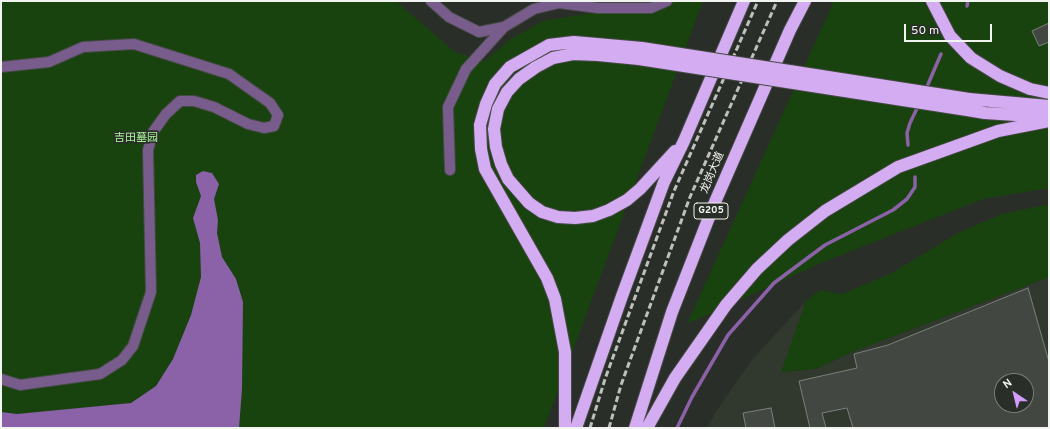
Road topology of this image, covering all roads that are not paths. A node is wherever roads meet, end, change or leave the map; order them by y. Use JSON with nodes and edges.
{"nodes":[{"id":1,"x":431,"y":1,"type":"edge"},
{"id":2,"x":667,"y":1,"type":"edge"},
{"id":3,"x":744,"y":1,"type":"edge"},
{"id":4,"x":804,"y":1,"type":"edge"},
{"id":5,"x":932,"y":1,"type":"edge"},
{"id":6,"x":559,"y":2,"type":"edge"},
{"id":7,"x":504,"y":27,"type":"junction"},
{"id":8,"x":640,"y":54,"type":"junction"},
{"id":9,"x":1,"y":67,"type":"edge"},
{"id":10,"x":1049,"y":93,"type":"edge"},
{"id":11,"x":968,"y":104,"type":"junction"},
{"id":12,"x":1049,"y":106,"type":"edge"},
{"id":13,"x":1049,"y":117,"type":"edge"},
{"id":14,"x":1049,"y":121,"type":"edge"},
{"id":15,"x":684,"y":141,"type":"junction"},
{"id":16,"x":450,"y":170,"type":"dead end"},
{"id":17,"x":1,"y":379,"type":"edge"},
{"id":18,"x":564,"y":428,"type":"edge"},
{"id":19,"x":576,"y":428,"type":"edge"},
{"id":20,"x":635,"y":428,"type":"edge"},
{"id":21,"x":646,"y":428,"type":"edge"}],
"edges":[{"from":1,"to":7,"type":"street"},
{"from":2,"to":6,"type":"street"},
{"from":3,"to":15,"type":"highway"},
{"from":4,"to":20,"type":"highway","name":"龙岗大道","number":"G205"},
{"from":5,"to":10,"type":"highway"},
{"from":6,"to":7,"type":"street"},
{"from":7,"to":16,"type":"street"},
{"from":8,"to":11,"type":"highway","bridge":true},
{"from":8,"to":15,"type":"highway"},
{"from":8,"to":18,"type":"highway"},
{"from":9,"to":17,"type":"street"},
{"from":11,"to":12,"type":"highway"},
{"from":11,"to":13,"type":"highway"},
{"from":14,"to":21,"type":"highway"},
{"from":15,"to":19,"type":"highway"}]}
